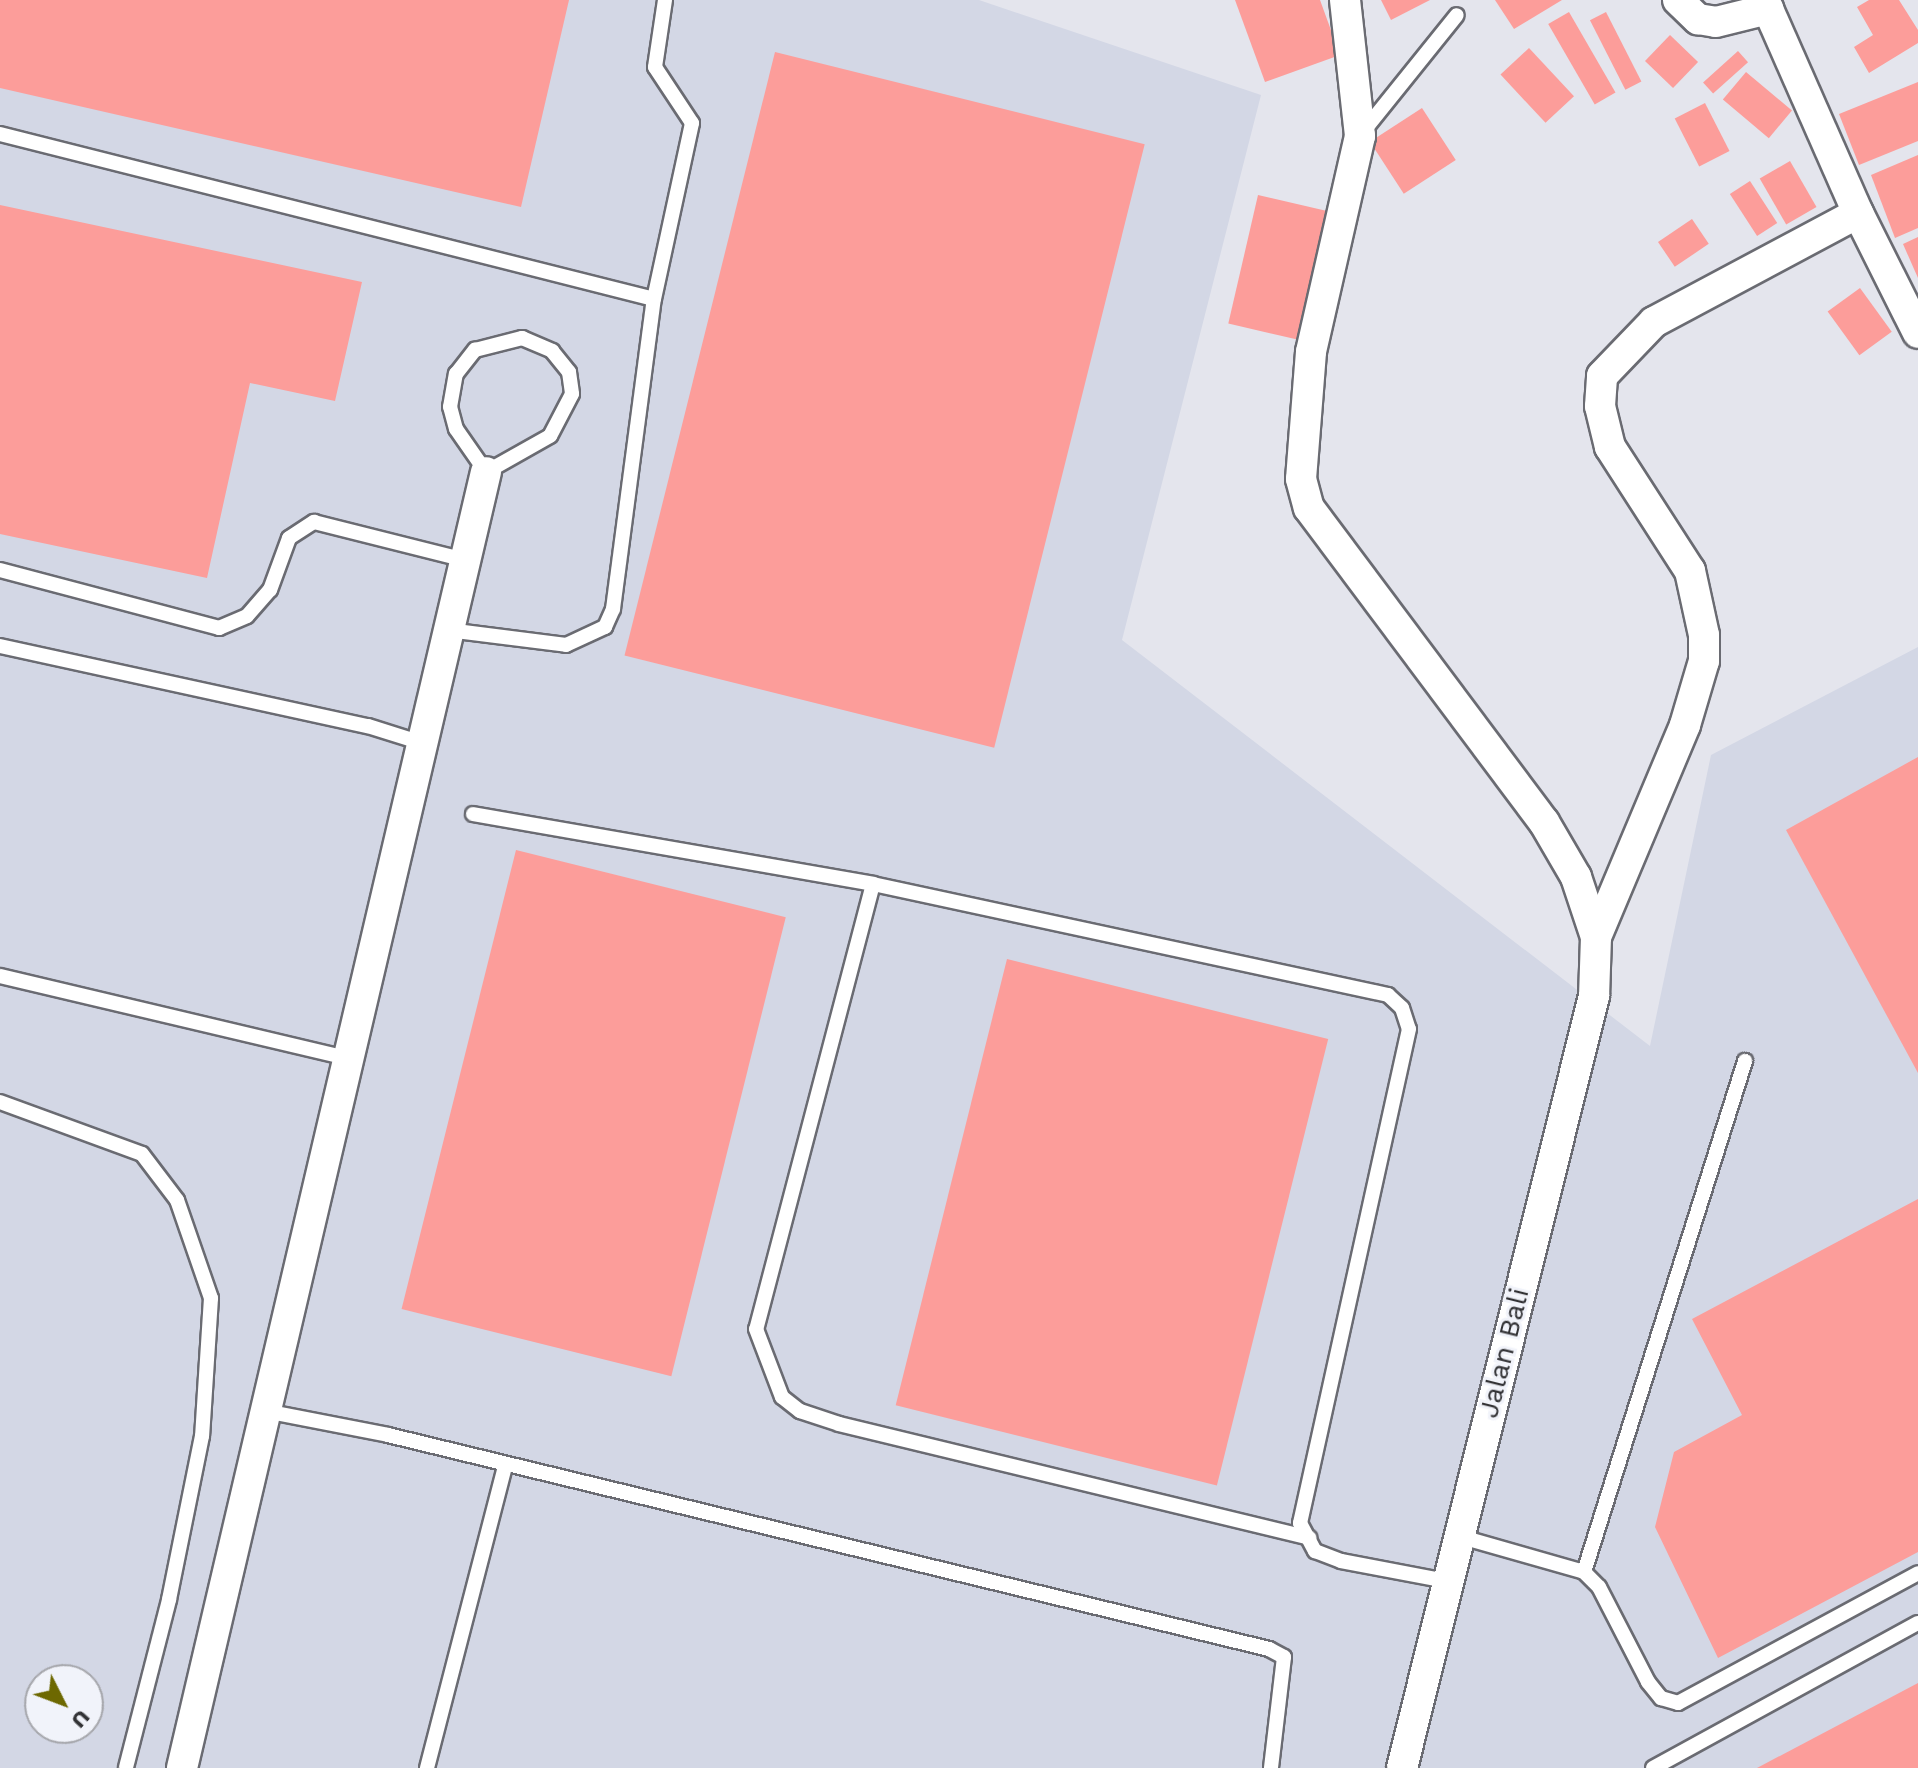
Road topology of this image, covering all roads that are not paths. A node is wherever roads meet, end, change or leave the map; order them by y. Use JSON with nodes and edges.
{"nodes":[{"id":1,"x":665,"y":0,"type":"edge"},
{"id":2,"x":1345,"y":0,"type":"edge"},
{"id":3,"x":1678,"y":0,"type":"edge"},
{"id":4,"x":1777,"y":4,"type":"edge"},
{"id":5,"x":1457,"y":15,"type":"dead end"},
{"id":6,"x":0,"y":134,"type":"edge"},
{"id":7,"x":1360,"y":136,"type":"junction"},
{"id":8,"x":1858,"y":213,"type":"junction"},
{"id":9,"x":654,"y":299,"type":"junction"},
{"id":10,"x":1918,"y":333,"type":"edge"},
{"id":11,"x":486,"y":472,"type":"junction"},
{"id":12,"x":465,"y":560,"type":"junction"},
{"id":13,"x":0,"y":570,"type":"edge"},
{"id":14,"x":448,"y":630,"type":"junction"},
{"id":15,"x":0,"y":646,"type":"edge"},
{"id":16,"x":422,"y":743,"type":"junction"},
{"id":17,"x":473,"y":814,"type":"dead end"},
{"id":18,"x":873,"y":884,"type":"junction"},
{"id":19,"x":1596,"y":937,"type":"junction"},
{"id":20,"x":0,"y":976,"type":"edge"},
{"id":21,"x":348,"y":1058,"type":"junction"},
{"id":22,"x":1745,"y":1061,"type":"dead end"},
{"id":23,"x":0,"y":1102,"type":"edge"},
{"id":24,"x":265,"y":1411,"type":"junction"},
{"id":25,"x":505,"y":1466,"type":"junction"},
{"id":26,"x":1458,"y":1536,"type":"junction"},
{"id":27,"x":1309,"y":1538,"type":"junction"},
{"id":28,"x":1584,"y":1572,"type":"junction"},
{"id":29,"x":1918,"y":1573,"type":"edge"},
{"id":30,"x":1447,"y":1581,"type":"junction"},
{"id":31,"x":1918,"y":1623,"type":"edge"},
{"id":32,"x":126,"y":1768,"type":"edge"},
{"id":33,"x":182,"y":1768,"type":"edge"},
{"id":34,"x":427,"y":1768,"type":"edge"},
{"id":35,"x":1271,"y":1768,"type":"edge"},
{"id":36,"x":1402,"y":1768,"type":"edge"},
{"id":37,"x":1653,"y":1768,"type":"edge"}],
"edges":[{"from":1,"to":9,"type":"lane"},
{"from":2,"to":7,"type":"street"},
{"from":3,"to":4,"type":"street"},
{"from":4,"to":8,"type":"street"},
{"from":5,"to":7,"type":"lane"},
{"from":6,"to":9,"type":"lane"},
{"from":7,"to":19,"type":"street"},
{"from":8,"to":10,"type":"street"},
{"from":8,"to":19,"type":"street"},
{"from":9,"to":14,"type":"lane"},
{"from":11,"to":11,"type":"lane"},
{"from":11,"to":12,"type":"street"},
{"from":12,"to":13,"type":"lane"},
{"from":12,"to":14,"type":"street"},
{"from":14,"to":16,"type":"street"},
{"from":15,"to":16,"type":"lane"},
{"from":16,"to":21,"type":"street"},
{"from":17,"to":18,"type":"lane"},
{"from":18,"to":27,"type":"lane"},
{"from":18,"to":27,"type":"lane"},
{"from":19,"to":26,"type":"street","name":"Jalan Bali"},
{"from":20,"to":21,"type":"lane"},
{"from":21,"to":24,"type":"street"},
{"from":22,"to":28,"type":"lane"},
{"from":23,"to":32,"type":"lane"},
{"from":24,"to":25,"type":"lane"},
{"from":24,"to":33,"type":"street"},
{"from":25,"to":34,"type":"lane"},
{"from":25,"to":35,"type":"lane"},
{"from":26,"to":28,"type":"lane"},
{"from":26,"to":30,"type":"street","name":"Jalan Bali"},
{"from":27,"to":30,"type":"lane"},
{"from":28,"to":29,"type":"lane"},
{"from":30,"to":36,"type":"street","name":"Jalan Bali"},
{"from":31,"to":37,"type":"lane"}]}
